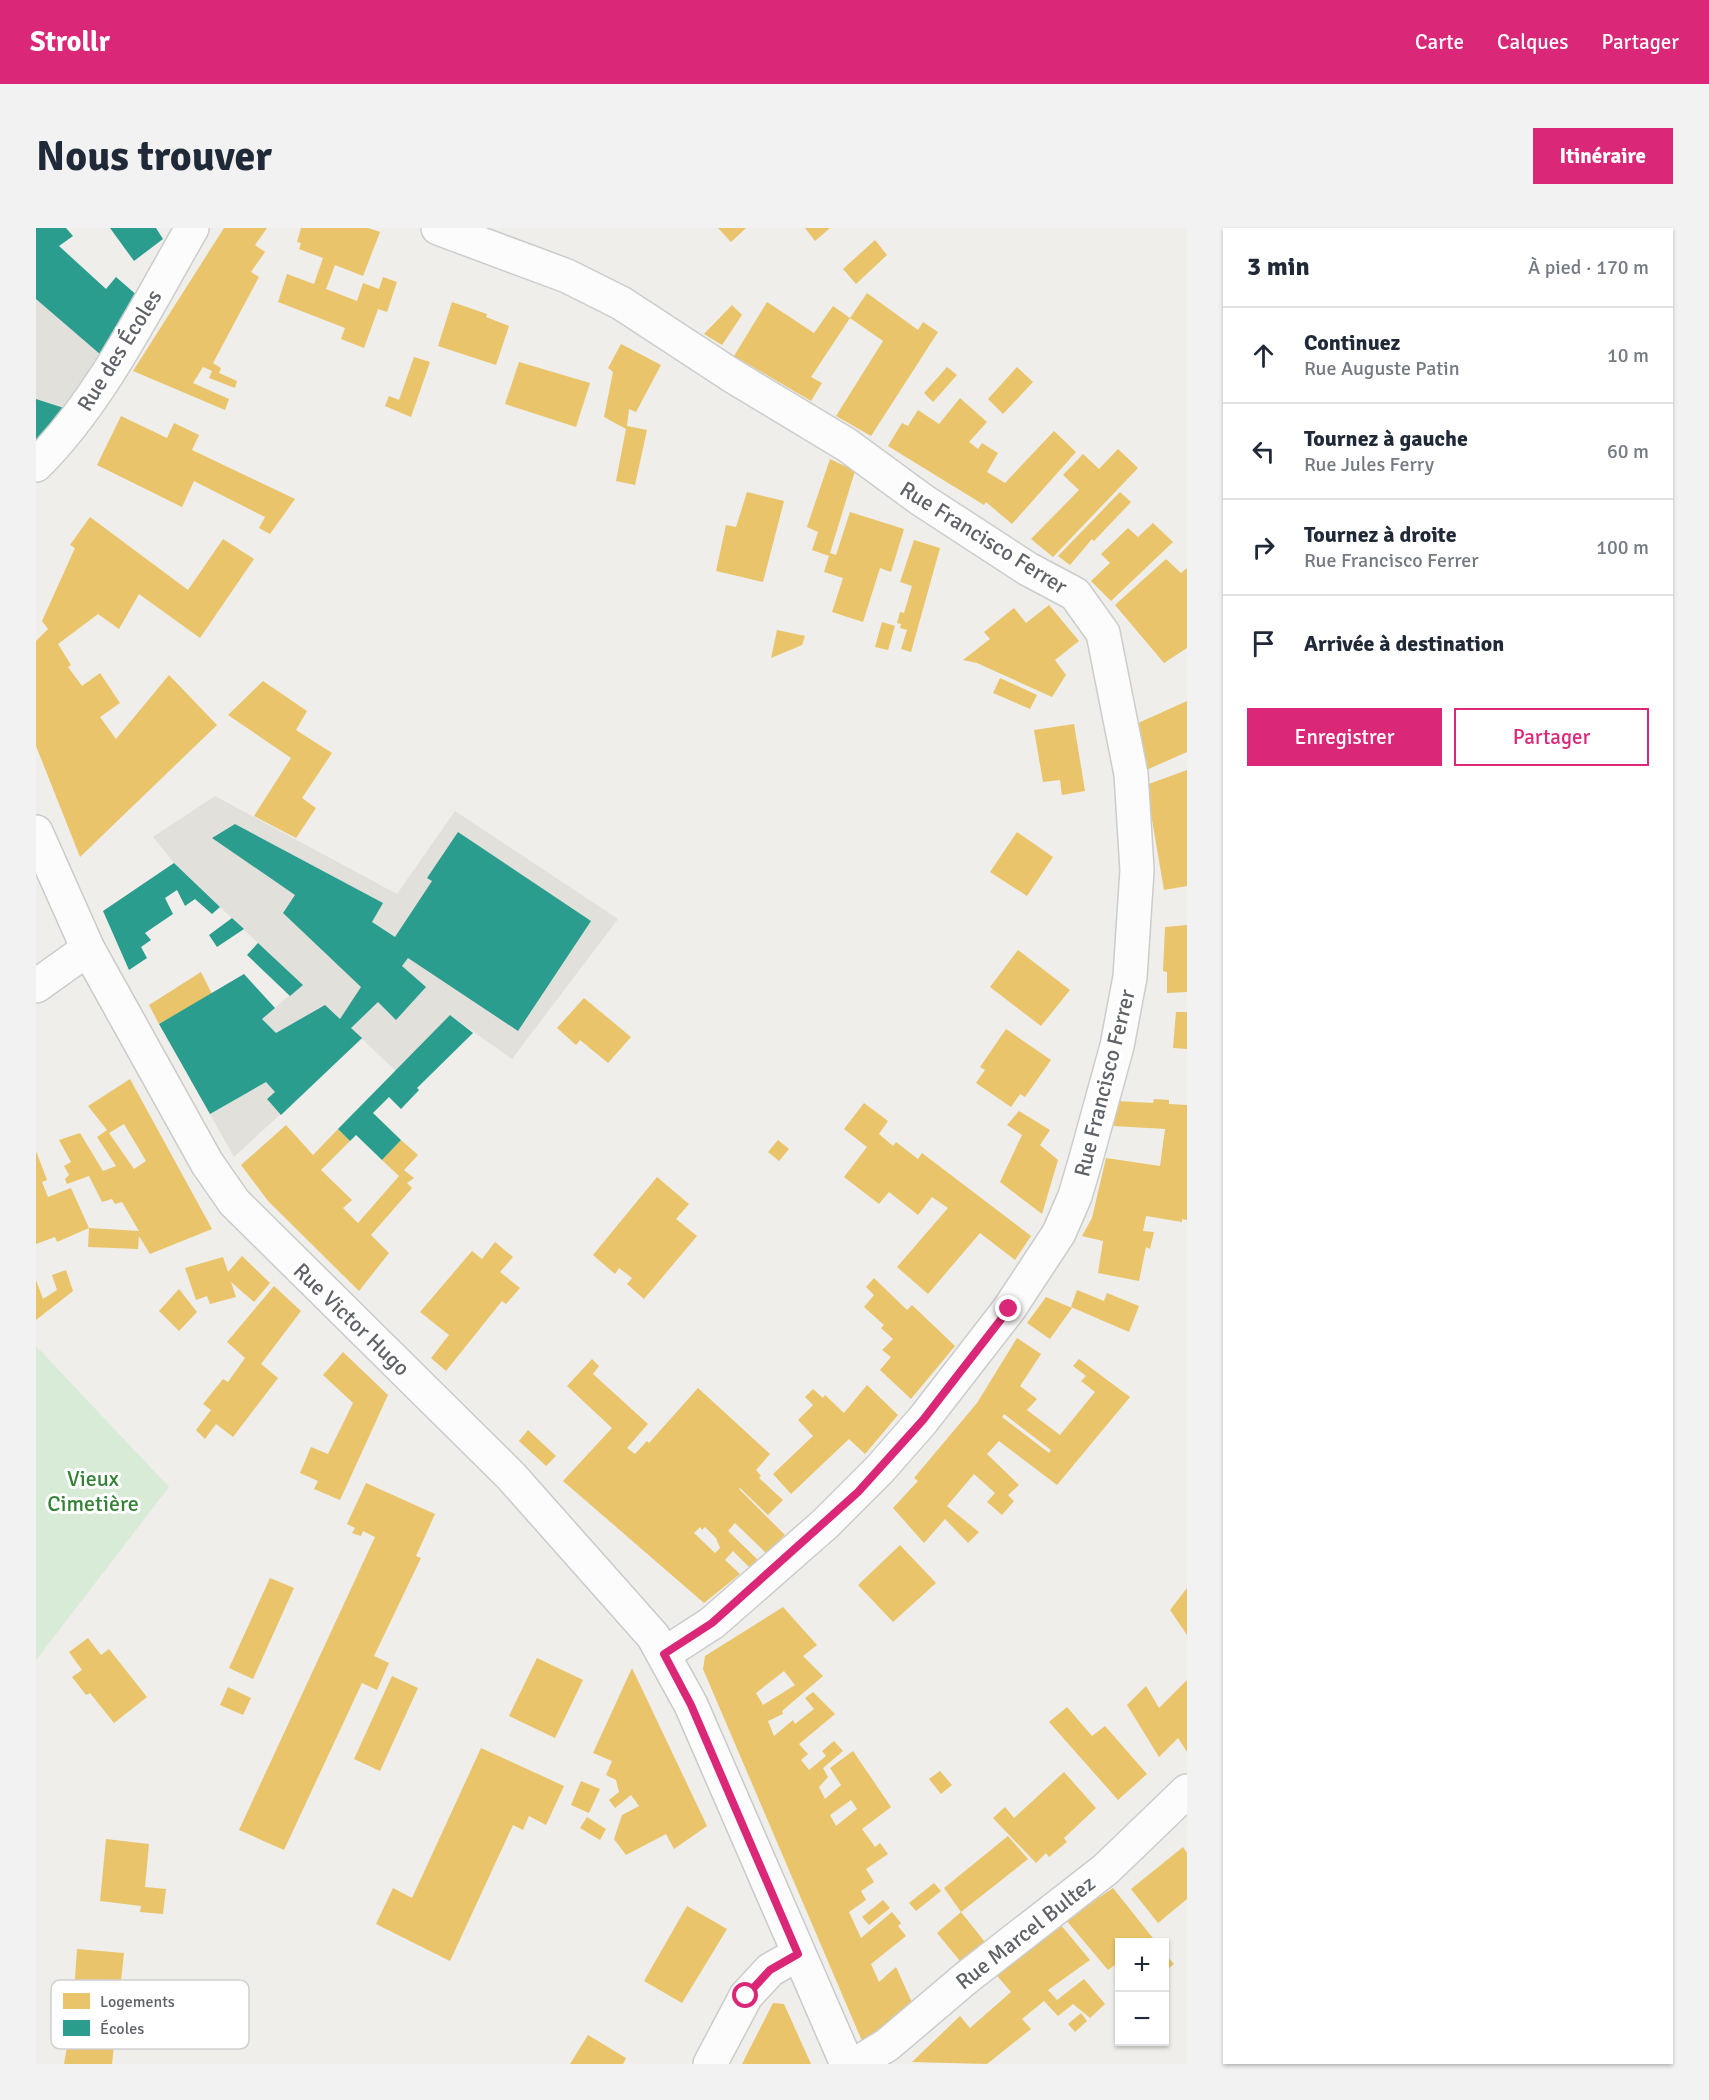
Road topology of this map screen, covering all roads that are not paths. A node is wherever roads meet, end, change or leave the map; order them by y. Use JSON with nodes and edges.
{"nodes":[{"id":1,"x":192,"y":228,"type":"edge"},
{"id":2,"x":438,"y":228,"type":"edge"},
{"id":3,"x":36,"y":465,"type":"edge"},
{"id":4,"x":36,"y":832,"type":"edge"},
{"id":5,"x":88,"y":949,"type":"junction"},
{"id":6,"x":36,"y":986,"type":"edge"},
{"id":7,"x":664,"y":1654,"type":"junction"},
{"id":8,"x":1187,"y":1791,"type":"edge"},
{"id":9,"x":798,"y":1954,"type":"junction"},
{"id":10,"x":710,"y":2064,"type":"edge"},
{"id":11,"x":847,"y":2064,"type":"edge"},
{"id":12,"x":856,"y":2064,"type":"edge"}],
"edges":[{"from":1,"to":3,"type":"street","name":"Rue des Écoles"},
{"from":2,"to":7,"type":"street","name":"Rue Francisco Ferrer"},
{"from":4,"to":5,"type":"street","name":"Rue Victor Hugo"},
{"from":5,"to":6,"type":"street"},
{"from":5,"to":7,"type":"street","name":"Rue Victor Hugo"},
{"from":7,"to":9,"type":"street","name":"Rue Victor Hugo"},
{"from":8,"to":12,"type":"street","name":"Rue Marcel Bultez"},
{"from":9,"to":10,"type":"street"},
{"from":9,"to":11,"type":"street","name":"Rue Victor Hugo"}]}
